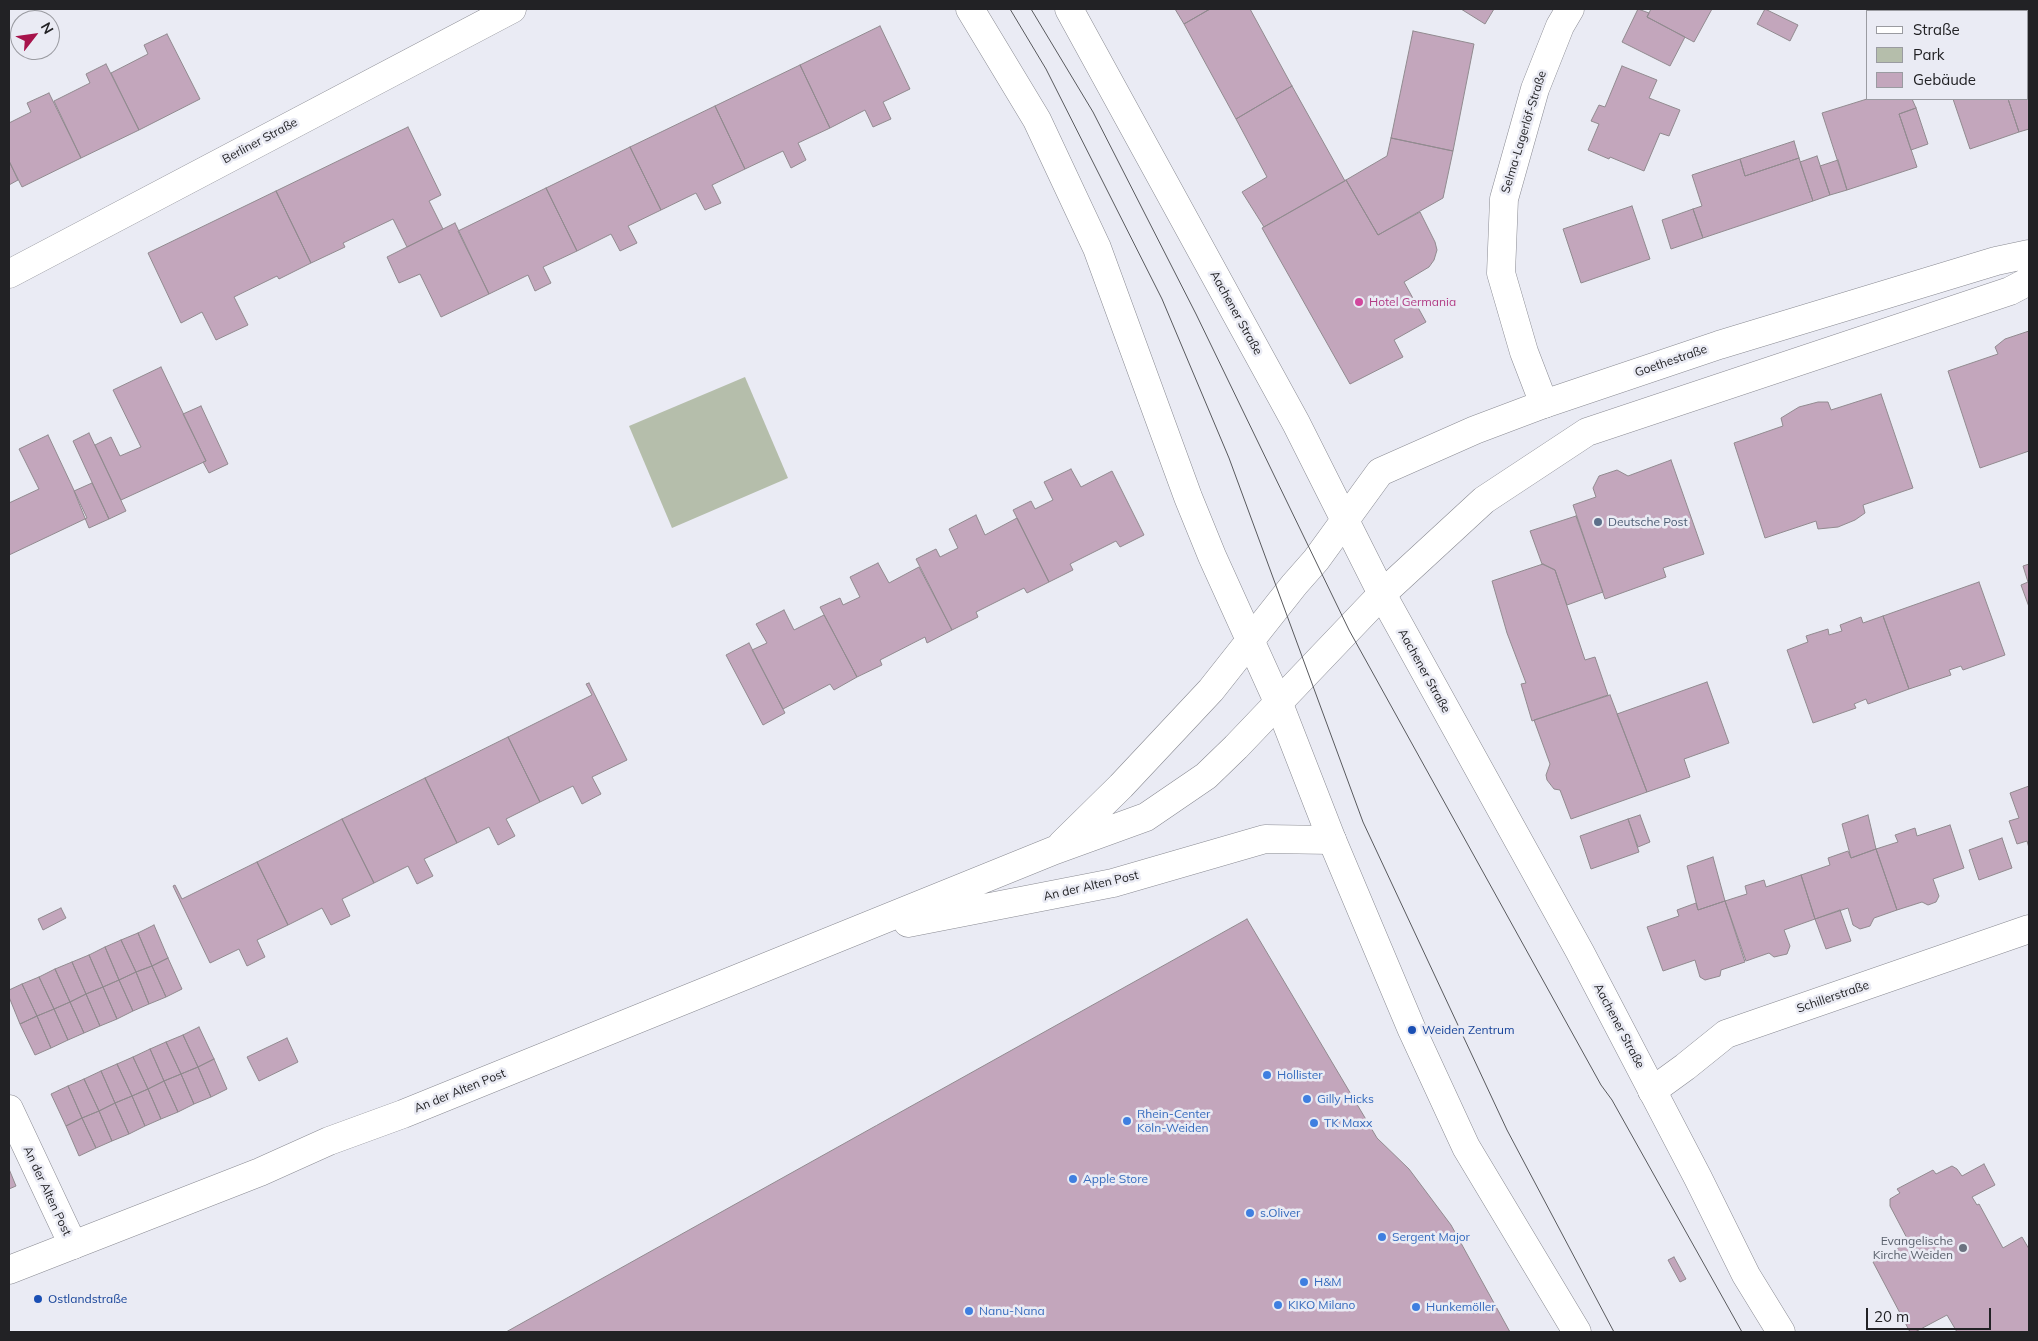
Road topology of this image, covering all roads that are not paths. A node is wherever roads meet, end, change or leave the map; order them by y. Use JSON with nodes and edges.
{"nodes":[{"id":1,"x":512,"y":9,"type":"edge"},
{"id":2,"x":970,"y":9,"type":"edge"},
{"id":3,"x":1069,"y":9,"type":"edge"},
{"id":4,"x":1570,"y":9,"type":"edge"},
{"id":5,"x":2029,"y":254,"type":"edge"},
{"id":6,"x":9,"y":274,"type":"edge"},
{"id":7,"x":2029,"y":281,"type":"edge"},
{"id":8,"x":1544,"y":404,"type":"junction"},
{"id":9,"x":1345,"y":522,"type":"junction"},
{"id":10,"x":1382,"y":594,"type":"junction"},
{"id":11,"x":1250,"y":640,"type":"junction"},
{"id":12,"x":1279,"y":704,"type":"junction"},
{"id":13,"x":1332,"y":840,"type":"junction"},
{"id":14,"x":1055,"y":850,"type":"junction"},
{"id":15,"x":2029,"y":929,"type":"edge"},
{"id":16,"x":847,"y":934,"type":"junction"},
{"id":17,"x":1652,"y":1091,"type":"junction"},
{"id":18,"x":9,"y":1109,"type":"edge"},
{"id":19,"x":73,"y":1245,"type":"junction"},
{"id":20,"x":9,"y":1270,"type":"edge"},
{"id":21,"x":1577,"y":1332,"type":"edge"},
{"id":22,"x":1781,"y":1332,"type":"edge"}],
"edges":[{"from":1,"to":6,"type":"street","name":"Berliner Straße"},
{"from":2,"to":11,"type":"street"},
{"from":3,"to":9,"type":"street","name":"Aachener Straße"},
{"from":4,"to":8,"type":"street","name":"Selma-Lagerlöf-Straße"},
{"from":5,"to":8,"type":"street","name":"Goethestraße"},
{"from":7,"to":10,"type":"street"},
{"from":8,"to":9,"type":"street","name":"Goethestraße"},
{"from":9,"to":10,"type":"street","name":"Aachener Straße"},
{"from":9,"to":11,"type":"street","name":"Goethestraße"},
{"from":10,"to":12,"type":"street","name":"An der Alten Post"},
{"from":10,"to":17,"type":"street","name":"Aachener Straße"},
{"from":11,"to":12,"type":"street"},
{"from":11,"to":14,"type":"street","name":"An der Alten Post"},
{"from":12,"to":13,"type":"street"},
{"from":12,"to":14,"type":"street","name":"An der Alten Post"},
{"from":13,"to":16,"type":"street","name":"An der Alten Post"},
{"from":13,"to":21,"type":"street"},
{"from":14,"to":16,"type":"street","name":"An der Alten Post"},
{"from":15,"to":17,"type":"street","name":"Schillerstraße"},
{"from":16,"to":19,"type":"street","name":"An der Alten Post"},
{"from":17,"to":22,"type":"street","name":"Aachener Straße"},
{"from":18,"to":19,"type":"street","name":"An der Alten Post"},
{"from":19,"to":20,"type":"street","name":"An der Alten Post"}]}
